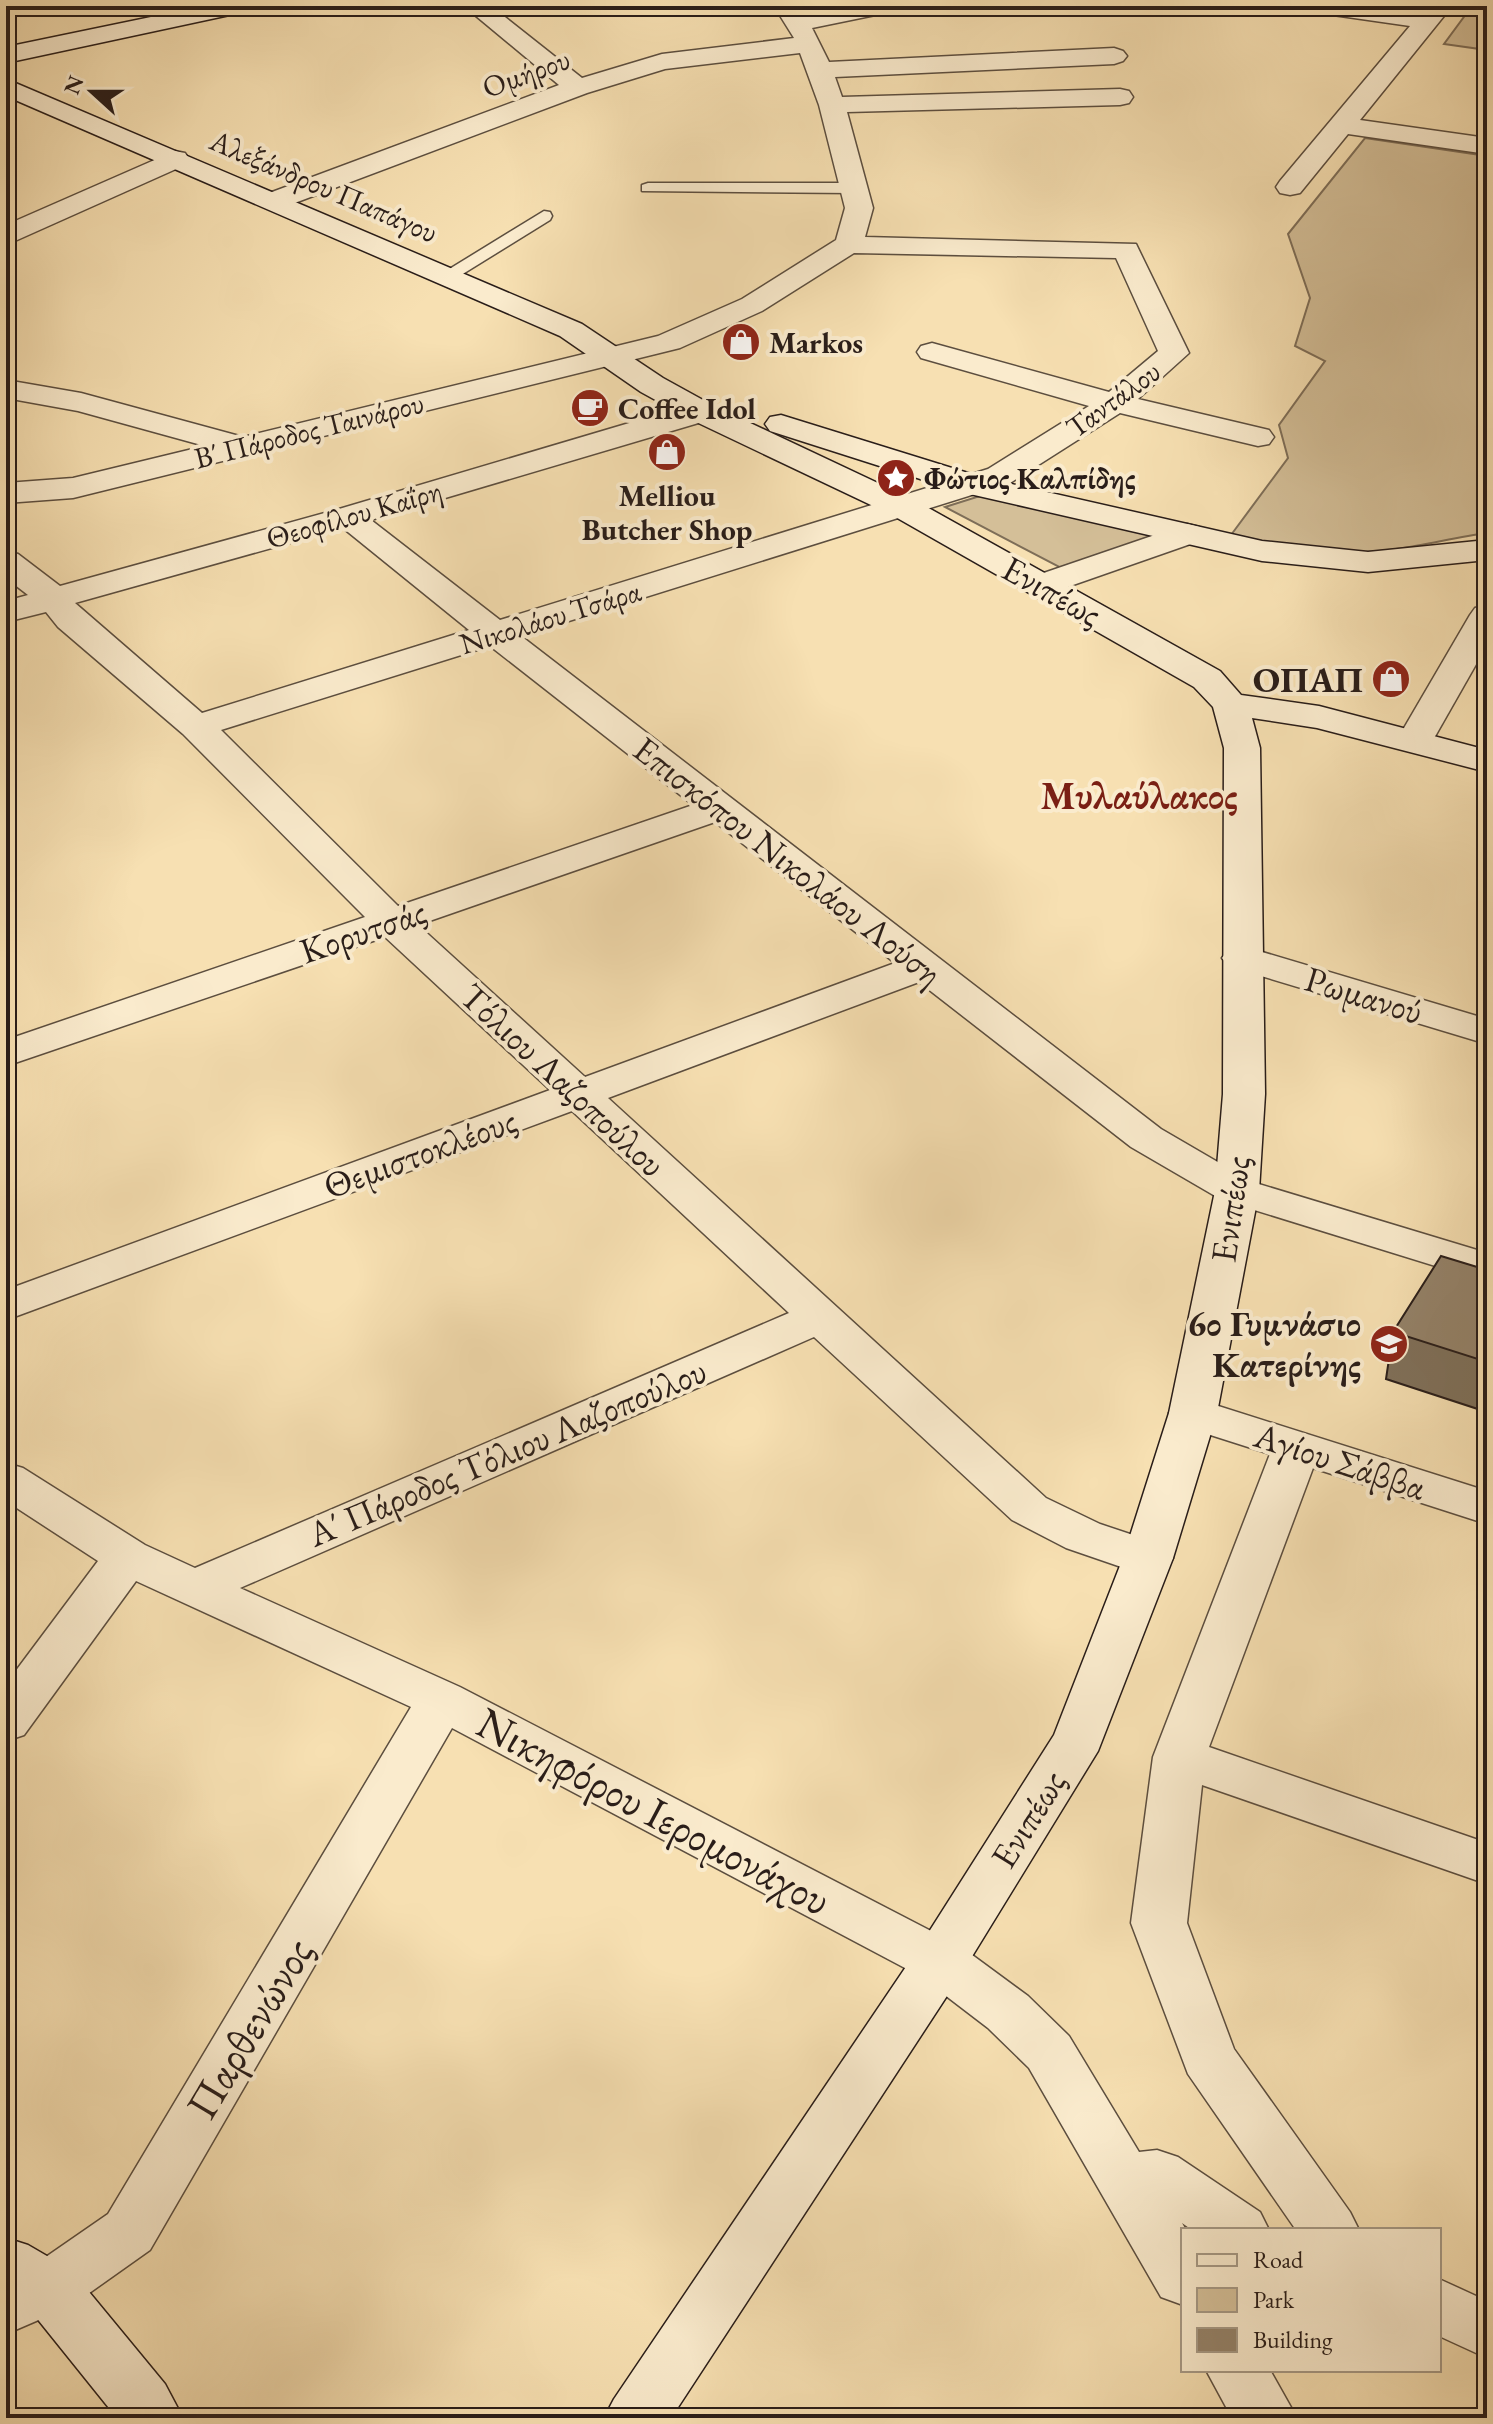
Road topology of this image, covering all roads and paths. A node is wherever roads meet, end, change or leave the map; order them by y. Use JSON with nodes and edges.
{"nodes":[{"id":1,"x":239,"y":6,"type":"edge"},
{"id":2,"x":476,"y":6,"type":"edge"},
{"id":3,"x":886,"y":6,"type":"edge"},
{"id":4,"x":1319,"y":6,"type":"edge"},
{"id":5,"x":1434,"y":14,"type":"edge"},
{"id":6,"x":798,"y":25,"type":"edge"},
{"id":7,"x":6,"y":55,"type":"edge"},
{"id":8,"x":1114,"y":56,"type":"dead end"},
{"id":9,"x":821,"y":70,"type":"junction"},
{"id":10,"x":6,"y":87,"type":"edge"},
{"id":11,"x":578,"y":87,"type":"junction"},
{"id":12,"x":1120,"y":97,"type":"dead end"},
{"id":13,"x":832,"y":105,"type":"junction"},
{"id":14,"x":1340,"y":125,"type":"junction"},
{"id":15,"x":1487,"y":146,"type":"edge"},
{"id":16,"x":175,"y":159,"type":"junction"},
{"id":17,"x":1290,"y":187,"type":"dead end"},
{"id":18,"x":648,"y":188,"type":"dead end"},
{"id":19,"x":854,"y":188,"type":"junction"},
{"id":20,"x":274,"y":201,"type":"junction"},
{"id":21,"x":544,"y":216,"type":"dead end"},
{"id":22,"x":20,"y":220,"type":"edge"},
{"id":23,"x":6,"y":236,"type":"edge"},
{"id":24,"x":849,"y":244,"type":"junction"},
{"id":25,"x":447,"y":276,"type":"junction"},
{"id":26,"x":932,"y":352,"type":"dead end"},
{"id":27,"x":611,"y":357,"type":"junction"},
{"id":28,"x":652,"y":385,"type":"junction"},
{"id":29,"x":6,"y":389,"type":"edge"},
{"id":30,"x":1115,"y":403,"type":"junction"},
{"id":31,"x":701,"y":412,"type":"junction"},
{"id":32,"x":1258,"y":437,"type":"dead end"},
{"id":33,"x":240,"y":446,"type":"junction"},
{"id":34,"x":972,"y":485,"type":"junction"},
{"id":35,"x":6,"y":493,"type":"edge"},
{"id":36,"x":904,"y":508,"type":"junction"},
{"id":37,"x":351,"y":516,"type":"junction"},
{"id":38,"x":1187,"y":534,"type":"junction"},
{"id":39,"x":1487,"y":550,"type":"edge"},
{"id":40,"x":6,"y":561,"type":"edge"},
{"id":41,"x":1041,"y":585,"type":"junction"},
{"id":42,"x":53,"y":598,"type":"junction"},
{"id":43,"x":6,"y":612,"type":"edge"},
{"id":44,"x":1487,"y":615,"type":"edge"},
{"id":45,"x":495,"y":634,"type":"junction"},
{"id":46,"x":1230,"y":704,"type":"junction"},
{"id":47,"x":196,"y":726,"type":"junction"},
{"id":48,"x":1415,"y":740,"type":"junction"},
{"id":49,"x":1487,"y":761,"type":"edge"},
{"id":50,"x":720,"y":808,"type":"junction"},
{"id":51,"x":391,"y":921,"type":"junction"},
{"id":52,"x":1242,"y":958,"type":"junction"},
{"id":53,"x":924,"y":966,"type":"junction"},
{"id":54,"x":1487,"y":1032,"type":"edge"},
{"id":55,"x":6,"y":1054,"type":"edge"},
{"id":56,"x":579,"y":1094,"type":"junction"},
{"id":57,"x":1237,"y":1191,"type":"junction"},
{"id":58,"x":1487,"y":1268,"type":"edge"},
{"id":59,"x":6,"y":1306,"type":"edge"},
{"id":60,"x":820,"y":1317,"type":"junction"},
{"id":61,"x":1193,"y":1413,"type":"junction"},
{"id":62,"x":1297,"y":1447,"type":"junction"},
{"id":63,"x":6,"y":1479,"type":"edge"},
{"id":64,"x":1487,"y":1508,"type":"edge"},
{"id":65,"x":127,"y":1557,"type":"junction"},
{"id":66,"x":1148,"y":1558,"type":"junction"},
{"id":67,"x":194,"y":1588,"type":"junction"},
{"id":68,"x":442,"y":1700,"type":"junction"},
{"id":69,"x":6,"y":1722,"type":"edge"},
{"id":70,"x":1179,"y":1757,"type":"junction"},
{"id":71,"x":1487,"y":1864,"type":"edge"},
{"id":72,"x":940,"y":1961,"type":"junction"},
{"id":73,"x":1123,"y":2179,"type":"junction"},
{"id":74,"x":1236,"y":2228,"type":"edge"},
{"id":75,"x":1328,"y":2228,"type":"edge"},
{"id":76,"x":1181,"y":2276,"type":"edge"},
{"id":77,"x":20,"y":2286,"type":"edge"},
{"id":78,"x":1238,"y":2372,"type":"edge"},
{"id":79,"x":151,"y":2418,"type":"edge"},
{"id":80,"x":636,"y":2418,"type":"edge"},
{"id":81,"x":1265,"y":2418,"type":"edge"}],
"edges":[{"from":1,"to":7,"type":"street"},
{"from":2,"to":11,"type":"street"},
{"from":3,"to":6,"type":"street","name":"Ομήρου"},
{"from":4,"to":5,"type":"street"},
{"from":5,"to":14,"type":"street"},
{"from":6,"to":9,"type":"street"},
{"from":6,"to":11,"type":"street","name":"Ομήρου"},
{"from":8,"to":9,"type":"street"},
{"from":9,"to":13,"type":"street"},
{"from":10,"to":16,"type":"street","name":"Αλεξάνδρου Παπάγου"},
{"from":11,"to":20,"type":"street","name":"Ομήρου"},
{"from":12,"to":13,"type":"street"},
{"from":13,"to":19,"type":"street"},
{"from":14,"to":15,"type":"street"},
{"from":14,"to":17,"type":"street"},
{"from":16,"to":20,"type":"street","name":"Αλεξάνδρου Παπάγου"},
{"from":16,"to":22,"type":"street"},
{"from":18,"to":19,"type":"lane"},
{"from":19,"to":24,"type":"street"},
{"from":20,"to":25,"type":"street","name":"Αλεξάνδρου Παπάγου"},
{"from":21,"to":25,"type":"lane"},
{"from":22,"to":23,"type":"street"},
{"from":24,"to":27,"type":"street","name":"Β΄ Πάροδος Ταινάρου"},
{"from":24,"to":30,"type":"street","name":"Ταντάλου"},
{"from":25,"to":27,"type":"street","name":"Αλεξάνδρου Παπάγου"},
{"from":26,"to":30,"type":"street"},
{"from":27,"to":28,"type":"street","name":"Ενιπέως"},
{"from":27,"to":33,"type":"street","name":"Β΄ Πάροδος Ταινάρου"},
{"from":28,"to":31,"type":"street","name":"Ενιπέως"},
{"from":28,"to":34,"type":"street"},
{"from":29,"to":33,"type":"street"},
{"from":30,"to":32,"type":"street"},
{"from":30,"to":34,"type":"street","name":"Ταντάλου"},
{"from":31,"to":36,"type":"street","name":"Ενιπέως"},
{"from":31,"to":37,"type":"street","name":"Θεοφίλου Καΐρη"},
{"from":33,"to":35,"type":"street","name":"Β΄ Πάροδος Ταινάρου"},
{"from":34,"to":36,"type":"street","name":"Ταντάλου"},
{"from":34,"to":38,"type":"street"},
{"from":36,"to":41,"type":"street","name":"Ενιπέως"},
{"from":36,"to":45,"type":"street","name":"Νικολάου Τσάρα"},
{"from":37,"to":42,"type":"street","name":"Θεοφίλου Καΐρη"},
{"from":37,"to":45,"type":"street","name":"Επισκόπου Νικολάου Λούση"},
{"from":38,"to":39,"type":"street"},
{"from":38,"to":41,"type":"street"},
{"from":40,"to":42,"type":"street","name":"Τόλιου Λαζοπούλου"},
{"from":41,"to":46,"type":"street","name":"Ενιπέως"},
{"from":42,"to":43,"type":"street","name":"Θεοφίλου Καΐρη"},
{"from":42,"to":47,"type":"street","name":"Τόλιου Λαζοπούλου"},
{"from":44,"to":48,"type":"street"},
{"from":45,"to":47,"type":"street","name":"Νικολάου Τσάρα"},
{"from":45,"to":50,"type":"street","name":"Επισκόπου Νικολάου Λούση"},
{"from":46,"to":48,"type":"street"},
{"from":46,"to":52,"type":"street","name":"Ενιπέως"},
{"from":47,"to":51,"type":"street","name":"Τόλιου Λαζοπούλου"},
{"from":48,"to":49,"type":"street"},
{"from":50,"to":51,"type":"street","name":"Κορυτσάς"},
{"from":50,"to":53,"type":"street","name":"Επισκόπου Νικολάου Λούση"},
{"from":51,"to":55,"type":"street","name":"Κορυτσάς"},
{"from":51,"to":56,"type":"street","name":"Τόλιου Λαζοπούλου"},
{"from":52,"to":54,"type":"street","name":"Ρωμανού"},
{"from":52,"to":57,"type":"street","name":"Ενιπέως"},
{"from":53,"to":56,"type":"street","name":"Θεμιστοκλέους"},
{"from":53,"to":57,"type":"street","name":"Επισκόπου Νικολάου Λούση"},
{"from":56,"to":59,"type":"street","name":"Θεμιστοκλέους"},
{"from":56,"to":60,"type":"street","name":"Τόλιου Λαζοπούλου"},
{"from":57,"to":58,"type":"street","name":"Επισκόπου Νικολάου Λούση"},
{"from":57,"to":61,"type":"street","name":"Ενιπέως"},
{"from":60,"to":66,"type":"street","name":"Τόλιου Λαζοπούλου"},
{"from":60,"to":67,"type":"street","name":"Α΄ Πάροδος Τόλιου Λαζοπούλου"},
{"from":61,"to":62,"type":"street","name":"Αγίου Σάββα"},
{"from":61,"to":66,"type":"street","name":"Ενιπέως"},
{"from":62,"to":64,"type":"street","name":"Αγίου Σάββα"},
{"from":62,"to":70,"type":"street"},
{"from":63,"to":65,"type":"street","name":"Νικηφόρου Ιερομονάχου"},
{"from":65,"to":67,"type":"street","name":"Νικηφόρου Ιερομονάχου"},
{"from":65,"to":69,"type":"street"},
{"from":66,"to":72,"type":"street","name":"Ενιπέως"},
{"from":67,"to":68,"type":"street","name":"Νικηφόρου Ιερομονάχου"},
{"from":68,"to":72,"type":"street","name":"Νικηφόρου Ιερομονάχου"},
{"from":68,"to":77,"type":"street","name":"Παρθενώνος"},
{"from":70,"to":71,"type":"street"},
{"from":70,"to":75,"type":"street"},
{"from":72,"to":73,"type":"street","name":"Νικηφόρου Ιερομονάχου"},
{"from":72,"to":80,"type":"street","name":"Ενιπέως"},
{"from":73,"to":74,"type":"street"},
{"from":73,"to":76,"type":"street","name":"Νικηφόρου Ιερομονάχου"},
{"from":77,"to":79,"type":"street"},
{"from":78,"to":81,"type":"street"}]}
